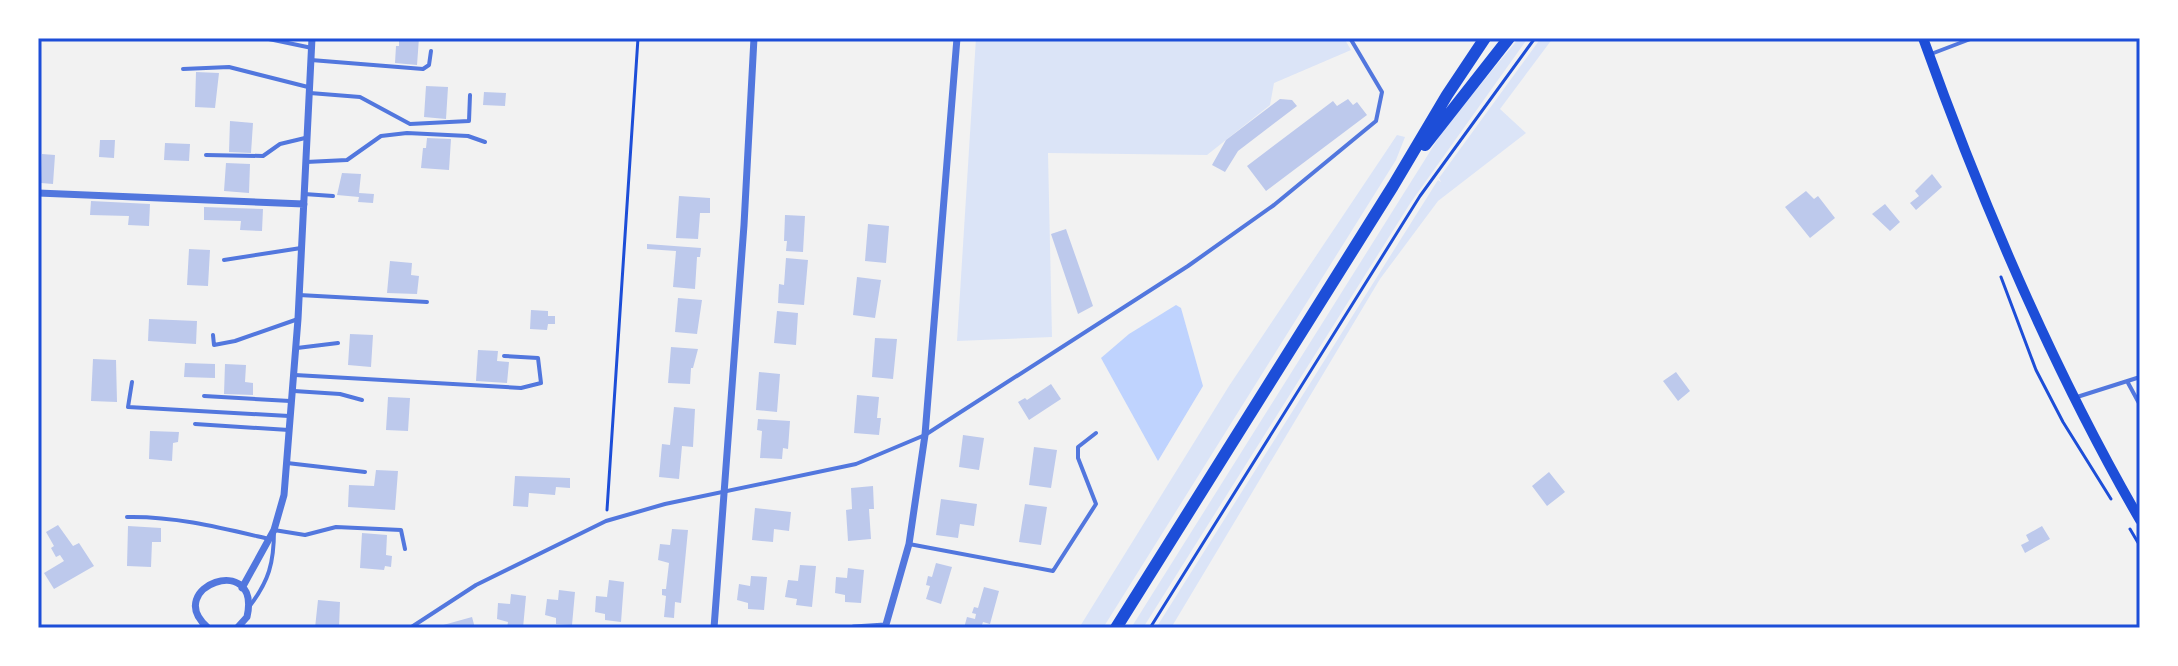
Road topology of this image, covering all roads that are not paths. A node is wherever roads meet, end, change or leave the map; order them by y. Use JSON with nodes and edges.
{"nodes":[{"id":1,"x":264,"y":38,"type":"edge"},
{"id":2,"x":312,"y":38,"type":"edge"},
{"id":3,"x":754,"y":38,"type":"edge"},
{"id":4,"x":957,"y":38,"type":"edge"},
{"id":5,"x":1350,"y":38,"type":"edge"},
{"id":6,"x":1485,"y":38,"type":"edge"},
{"id":7,"x":1509,"y":38,"type":"edge"},
{"id":8,"x":1923,"y":38,"type":"edge"},
{"id":9,"x":1973,"y":38,"type":"edge"},
{"id":10,"x":312,"y":48,"type":"junction"},
{"id":11,"x":431,"y":51,"type":"dead end"},
{"id":12,"x":1929,"y":55,"type":"junction"},
{"id":13,"x":311,"y":60,"type":"junction"},
{"id":14,"x":183,"y":69,"type":"dead end"},
{"id":15,"x":310,"y":90,"type":"junction"},
{"id":16,"x":470,"y":95,"type":"dead end"},
{"id":17,"x":307,"y":137,"type":"junction"},
{"id":18,"x":485,"y":142,"type":"dead end"},
{"id":19,"x":206,"y":155,"type":"dead end"},
{"id":20,"x":306,"y":162,"type":"junction"},
{"id":21,"x":1393,"y":186,"type":"junction"},
{"id":22,"x":38,"y":193,"type":"edge"},
{"id":23,"x":304,"y":194,"type":"junction"},
{"id":24,"x":333,"y":196,"type":"dead end"},
{"id":25,"x":304,"y":204,"type":"junction"},
{"id":26,"x":301,"y":248,"type":"junction"},
{"id":27,"x":224,"y":260,"type":"dead end"},
{"id":28,"x":299,"y":295,"type":"junction"},
{"id":29,"x":427,"y":302,"type":"dead end"},
{"id":30,"x":298,"y":319,"type":"junction"},
{"id":31,"x":213,"y":335,"type":"dead end"},
{"id":32,"x":338,"y":343,"type":"dead end"},
{"id":33,"x":295,"y":348,"type":"junction"},
{"id":34,"x":504,"y":356,"type":"dead end"},
{"id":35,"x":292,"y":375,"type":"junction"},
{"id":36,"x":2140,"y":377,"type":"edge"},
{"id":37,"x":2127,"y":381,"type":"junction"},
{"id":38,"x":132,"y":382,"type":"dead end"},
{"id":39,"x":292,"y":390,"type":"junction"},
{"id":40,"x":204,"y":396,"type":"dead end"},
{"id":41,"x":2073,"y":398,"type":"junction"},
{"id":42,"x":362,"y":400,"type":"dead end"},
{"id":43,"x":290,"y":401,"type":"junction"},
{"id":44,"x":2140,"y":405,"type":"edge"},
{"id":45,"x":289,"y":416,"type":"junction"},
{"id":46,"x":195,"y":424,"type":"dead end"},
{"id":47,"x":289,"y":430,"type":"junction"},
{"id":48,"x":1096,"y":433,"type":"dead end"},
{"id":49,"x":925,"y":435,"type":"junction"},
{"id":50,"x":287,"y":463,"type":"junction"},
{"id":51,"x":365,"y":472,"type":"dead end"},
{"id":52,"x":724,"y":492,"type":"junction"},
{"id":53,"x":127,"y":517,"type":"dead end"},
{"id":54,"x":2140,"y":520,"type":"edge"},
{"id":55,"x":274,"y":530,"type":"junction"},
{"id":56,"x":269,"y":539,"type":"junction"},
{"id":57,"x":909,"y":544,"type":"junction"},
{"id":58,"x":405,"y":549,"type":"dead end"},
{"id":59,"x":242,"y":588,"type":"junction"},
{"id":60,"x":249,"y":607,"type":"junction"},
{"id":61,"x":202,"y":626,"type":"edge"},
{"id":62,"x":240,"y":627,"type":"edge"},
{"id":63,"x":885,"y":627,"type":"edge"},
{"id":64,"x":410,"y":628,"type":"edge"},
{"id":65,"x":714,"y":628,"type":"edge"},
{"id":66,"x":854,"y":628,"type":"edge"},
{"id":67,"x":1116,"y":628,"type":"edge"}],
"edges":[{"from":1,"to":10,"type":"lane"},
{"from":2,"to":10,"type":"street"},
{"from":3,"to":52,"type":"street"},
{"from":4,"to":49,"type":"street"},
{"from":5,"to":49,"type":"lane"},
{"from":6,"to":21,"type":"main road"},
{"from":7,"to":21,"type":"main road"},
{"from":8,"to":12,"type":"main road"},
{"from":9,"to":12,"type":"lane"},
{"from":10,"to":13,"type":"street"},
{"from":11,"to":13,"type":"lane"},
{"from":12,"to":41,"type":"main road"},
{"from":13,"to":15,"type":"street"},
{"from":14,"to":15,"type":"lane"},
{"from":15,"to":16,"type":"lane"},
{"from":15,"to":17,"type":"street"},
{"from":17,"to":19,"type":"lane"},
{"from":17,"to":20,"type":"street"},
{"from":18,"to":20,"type":"lane"},
{"from":20,"to":23,"type":"street"},
{"from":21,"to":67,"type":"main road"},
{"from":22,"to":25,"type":"street"},
{"from":23,"to":24,"type":"lane"},
{"from":23,"to":25,"type":"street"},
{"from":25,"to":26,"type":"street"},
{"from":26,"to":27,"type":"lane"},
{"from":26,"to":28,"type":"street"},
{"from":28,"to":29,"type":"lane"},
{"from":28,"to":30,"type":"street"},
{"from":30,"to":31,"type":"lane"},
{"from":30,"to":33,"type":"street"},
{"from":32,"to":33,"type":"lane"},
{"from":33,"to":35,"type":"street"},
{"from":34,"to":35,"type":"lane"},
{"from":35,"to":39,"type":"street"},
{"from":36,"to":37,"type":"lane"},
{"from":37,"to":41,"type":"lane"},
{"from":37,"to":44,"type":"lane"},
{"from":38,"to":45,"type":"lane"},
{"from":39,"to":42,"type":"lane"},
{"from":39,"to":43,"type":"street"},
{"from":40,"to":43,"type":"lane"},
{"from":41,"to":54,"type":"main road"},
{"from":43,"to":45,"type":"street"},
{"from":45,"to":47,"type":"street"},
{"from":46,"to":47,"type":"lane"},
{"from":47,"to":50,"type":"street"},
{"from":48,"to":57,"type":"lane"},
{"from":49,"to":52,"type":"lane"},
{"from":49,"to":57,"type":"street"},
{"from":50,"to":51,"type":"lane"},
{"from":50,"to":55,"type":"street"},
{"from":52,"to":64,"type":"lane"},
{"from":52,"to":65,"type":"street"},
{"from":53,"to":56,"type":"lane"},
{"from":55,"to":56,"type":"street"},
{"from":55,"to":58,"type":"lane"},
{"from":55,"to":60,"type":"lane"},
{"from":56,"to":59,"type":"street"},
{"from":57,"to":63,"type":"street"},
{"from":59,"to":60,"type":"street"},
{"from":59,"to":61,"type":"street"},
{"from":60,"to":62,"type":"street"},
{"from":63,"to":66,"type":"street"}]}
